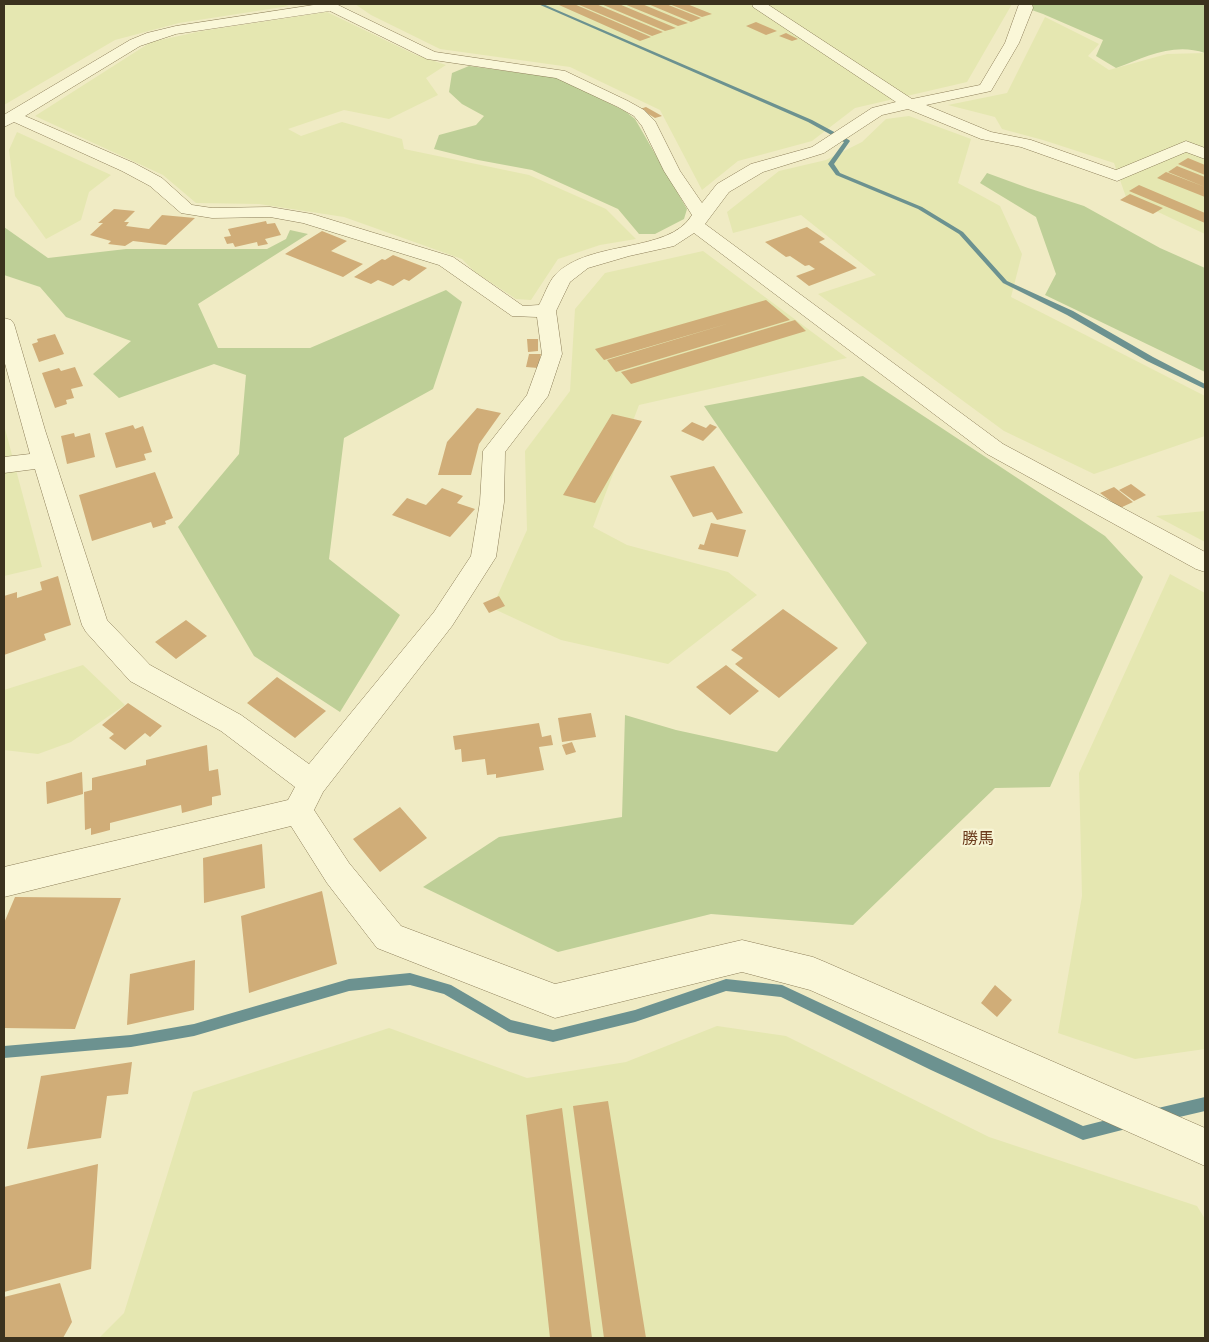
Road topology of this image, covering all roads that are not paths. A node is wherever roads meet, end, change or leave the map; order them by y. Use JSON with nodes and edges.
{"nodes":[{"id":1,"x":362,"y":4,"type":"edge"},
{"id":2,"x":758,"y":4,"type":"edge"},
{"id":3,"x":1026,"y":4,"type":"edge"},
{"id":4,"x":330,"y":6,"type":"edge"},
{"id":5,"x":909,"y":104,"type":"junction"},
{"id":6,"x":8,"y":119,"type":"edge"},
{"id":7,"x":1205,"y":154,"type":"edge"},
{"id":8,"x":698,"y":220,"type":"junction"},
{"id":9,"x":546,"y":311,"type":"junction"},
{"id":10,"x":4,"y":324,"type":"edge"},
{"id":11,"x":44,"y":460,"type":"junction"},
{"id":12,"x":4,"y":466,"type":"edge"},
{"id":13,"x":1205,"y":563,"type":"edge"},
{"id":14,"x":305,"y":797,"type":"junction"},
{"id":15,"x":4,"y":882,"type":"edge"},
{"id":16,"x":1205,"y":1147,"type":"edge"}],
"edges":[{"from":1,"to":4,"type":"street"},
{"from":2,"to":5,"type":"street"},
{"from":3,"to":5,"type":"street"},
{"from":4,"to":6,"type":"street"},
{"from":4,"to":8,"type":"street"},
{"from":5,"to":7,"type":"street"},
{"from":5,"to":8,"type":"street"},
{"from":6,"to":9,"type":"street"},
{"from":8,"to":9,"type":"street"},
{"from":8,"to":13,"type":"street"},
{"from":9,"to":14,"type":"street"},
{"from":10,"to":11,"type":"street"},
{"from":11,"to":12,"type":"street"},
{"from":11,"to":14,"type":"street"},
{"from":14,"to":15,"type":"street"},
{"from":14,"to":16,"type":"street"}]}
